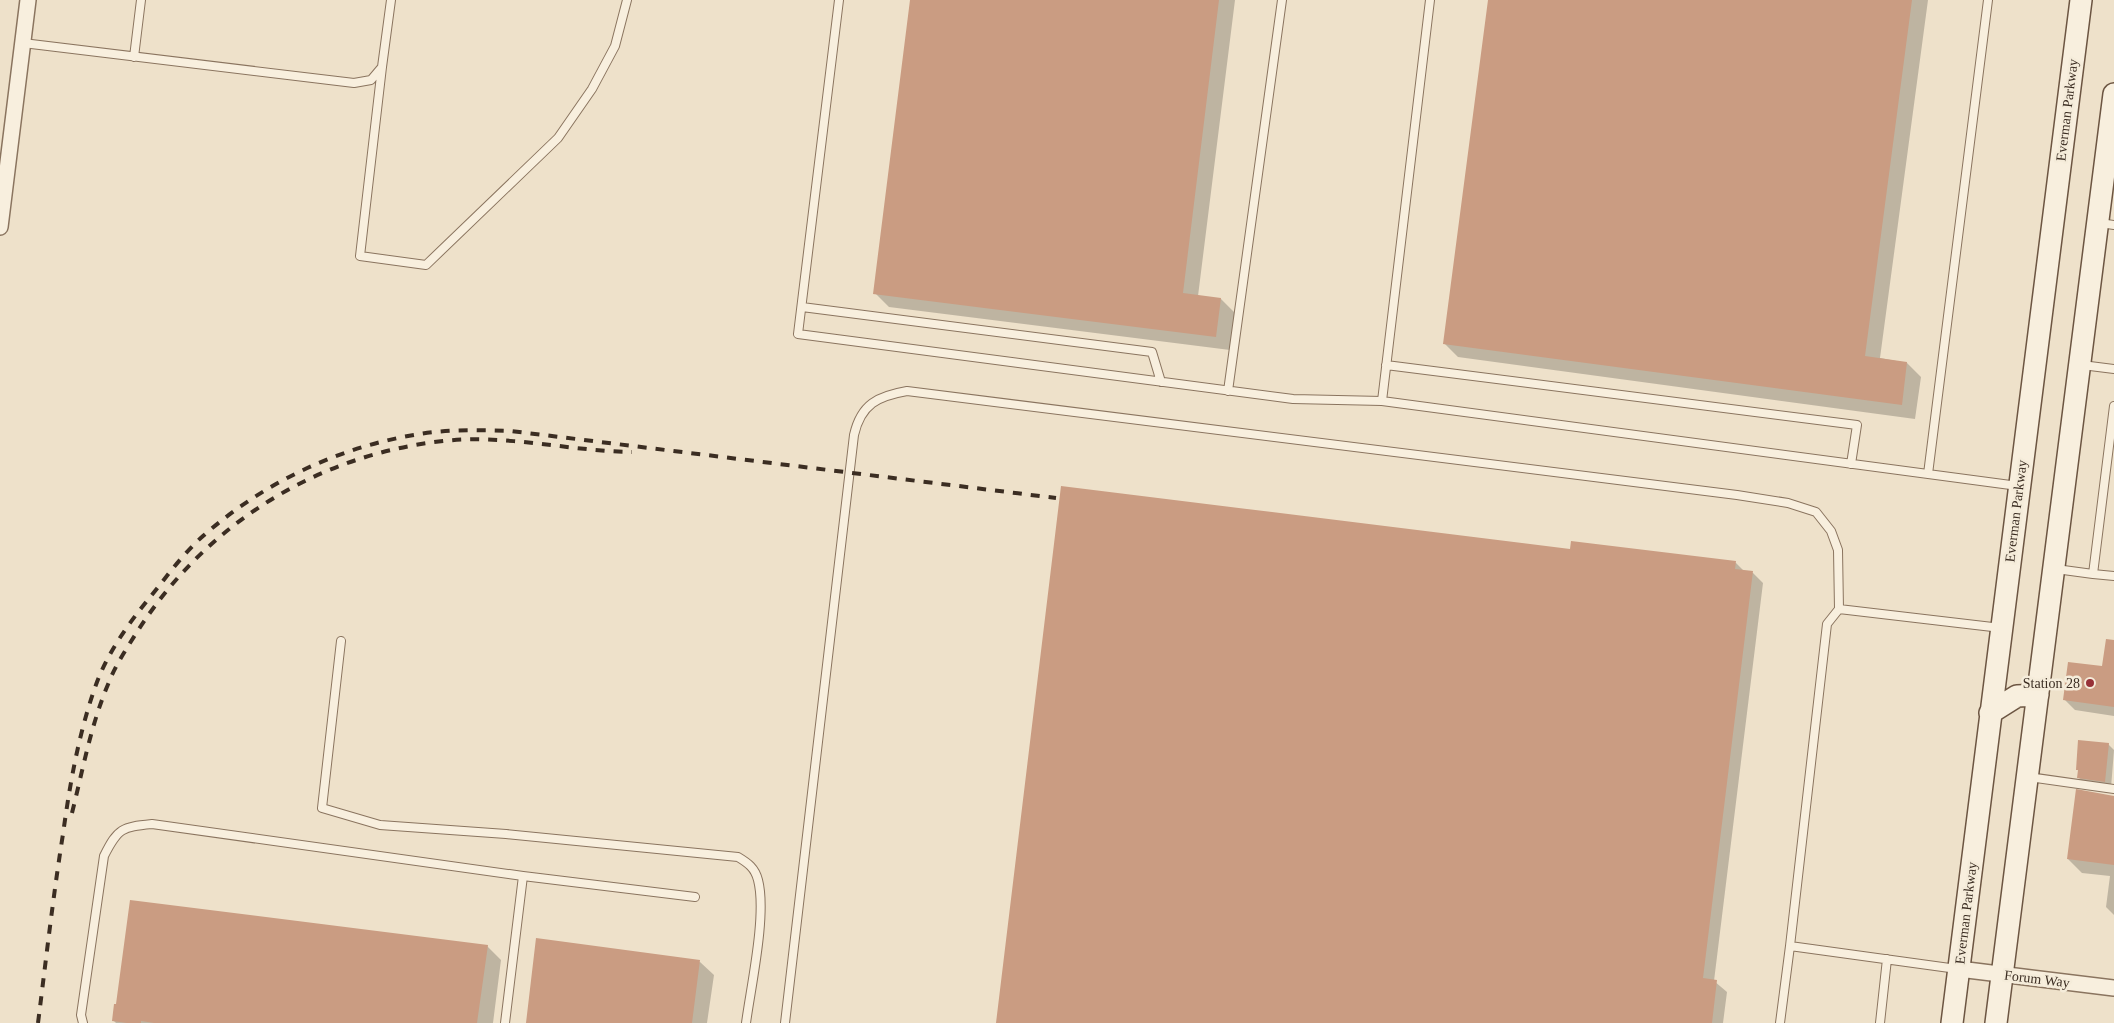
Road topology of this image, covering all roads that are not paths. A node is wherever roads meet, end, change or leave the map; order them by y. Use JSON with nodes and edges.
{"nodes":[{"id":1,"x":28,"y":0,"type":"edge"},
{"id":2,"x":140,"y":0,"type":"edge"},
{"id":3,"x":391,"y":0,"type":"edge"},
{"id":4,"x":628,"y":0,"type":"edge"},
{"id":5,"x":839,"y":0,"type":"edge"},
{"id":6,"x":1282,"y":0,"type":"edge"},
{"id":7,"x":1430,"y":0,"type":"edge"},
{"id":8,"x":1988,"y":0,"type":"edge"},
{"id":9,"x":2081,"y":0,"type":"edge"},
{"id":10,"x":23,"y":43,"type":"junction"},
{"id":11,"x":134,"y":56,"type":"junction"},
{"id":12,"x":382,"y":67,"type":"junction"},
{"id":13,"x":2114,"y":94,"type":"edge"},
{"id":14,"x":2112,"y":127,"type":"edge"},
{"id":15,"x":2106,"y":224,"type":"edge"},
{"id":16,"x":0,"y":227,"type":"edge"},
{"id":17,"x":802,"y":307,"type":"junction"},
{"id":18,"x":1386,"y":365,"type":"junction"},
{"id":19,"x":2080,"y":365,"type":"junction"},
{"id":20,"x":2114,"y":369,"type":"edge"},
{"id":21,"x":1161,"y":382,"type":"junction"},
{"id":22,"x":1228,"y":391,"type":"junction"},
{"id":23,"x":1382,"y":401,"type":"junction"},
{"id":24,"x":2114,"y":406,"type":"edge"},
{"id":25,"x":1851,"y":464,"type":"junction"},
{"id":26,"x":1928,"y":474,"type":"junction"},
{"id":27,"x":2019,"y":486,"type":"junction"},
{"id":28,"x":2054,"y":568,"type":"junction"},
{"id":29,"x":2093,"y":574,"type":"junction"},
{"id":30,"x":2114,"y":576,"type":"edge"},
{"id":31,"x":1839,"y":608,"type":"junction"},
{"id":32,"x":2001,"y":628,"type":"junction"},
{"id":33,"x":341,"y":641,"type":"dead end"},
{"id":34,"x":2038,"y":695,"type":"junction"},
{"id":35,"x":1990,"y":713,"type":"junction"},
{"id":36,"x":2027,"y":777,"type":"junction"},
{"id":37,"x":2114,"y":789,"type":"edge"},
{"id":38,"x":523,"y":876,"type":"junction"},
{"id":39,"x":695,"y":897,"type":"dead end"},
{"id":40,"x":1790,"y":946,"type":"junction"},
{"id":41,"x":1887,"y":959,"type":"junction"},
{"id":42,"x":1959,"y":969,"type":"junction"},
{"id":43,"x":2002,"y":974,"type":"junction"},
{"id":44,"x":2114,"y":988,"type":"edge"},
{"id":45,"x":83,"y":1023,"type":"edge"},
{"id":46,"x":505,"y":1023,"type":"edge"},
{"id":47,"x":746,"y":1023,"type":"edge"},
{"id":48,"x":785,"y":1023,"type":"edge"},
{"id":49,"x":1780,"y":1023,"type":"edge"},
{"id":50,"x":1880,"y":1023,"type":"edge"},
{"id":51,"x":1952,"y":1023,"type":"edge"},
{"id":52,"x":1996,"y":1023,"type":"edge"}],
"edges":[{"from":1,"to":10,"type":"street"},
{"from":2,"to":11,"type":"lane"},
{"from":3,"to":12,"type":"lane"},
{"from":4,"to":12,"type":"lane"},
{"from":5,"to":17,"type":"lane"},
{"from":6,"to":22,"type":"lane"},
{"from":7,"to":18,"type":"lane"},
{"from":8,"to":26,"type":"lane"},
{"from":9,"to":27,"type":"main road","name":"Everman Parkway"},
{"from":10,"to":11,"type":"lane"},
{"from":10,"to":16,"type":"street"},
{"from":11,"to":12,"type":"lane"},
{"from":13,"to":14,"type":"main road"},
{"from":14,"to":15,"type":"main road"},
{"from":15,"to":19,"type":"main road"},
{"from":17,"to":21,"type":"lane"},
{"from":17,"to":21,"type":"lane"},
{"from":18,"to":23,"type":"lane"},
{"from":18,"to":25,"type":"lane"},
{"from":19,"to":20,"type":"lane"},
{"from":19,"to":28,"type":"main road"},
{"from":21,"to":22,"type":"lane"},
{"from":22,"to":23,"type":"lane"},
{"from":23,"to":25,"type":"lane"},
{"from":24,"to":29,"type":"lane"},
{"from":25,"to":26,"type":"lane"},
{"from":26,"to":27,"type":"lane"},
{"from":27,"to":32,"type":"main road","name":"Everman Parkway"},
{"from":28,"to":29,"type":"lane"},
{"from":28,"to":34,"type":"main road"},
{"from":29,"to":30,"type":"lane"},
{"from":31,"to":32,"type":"lane"},
{"from":31,"to":40,"type":"lane"},
{"from":31,"to":48,"type":"lane"},
{"from":32,"to":35,"type":"main road","name":"Everman Parkway"},
{"from":33,"to":47,"type":"lane"},
{"from":34,"to":35,"type":"main road"},
{"from":34,"to":36,"type":"main road"},
{"from":35,"to":42,"type":"main road","name":"Everman Parkway"},
{"from":36,"to":37,"type":"lane"},
{"from":36,"to":43,"type":"main road"},
{"from":38,"to":39,"type":"lane"},
{"from":38,"to":45,"type":"lane"},
{"from":38,"to":46,"type":"lane"},
{"from":40,"to":41,"type":"lane"},
{"from":40,"to":49,"type":"lane"},
{"from":41,"to":42,"type":"lane"},
{"from":41,"to":50,"type":"lane"},
{"from":42,"to":43,"type":"street","name":"Forum Way"},
{"from":42,"to":51,"type":"main road","name":"Everman Parkway"},
{"from":43,"to":44,"type":"street","name":"Forum Way"},
{"from":43,"to":52,"type":"main road"}]}
